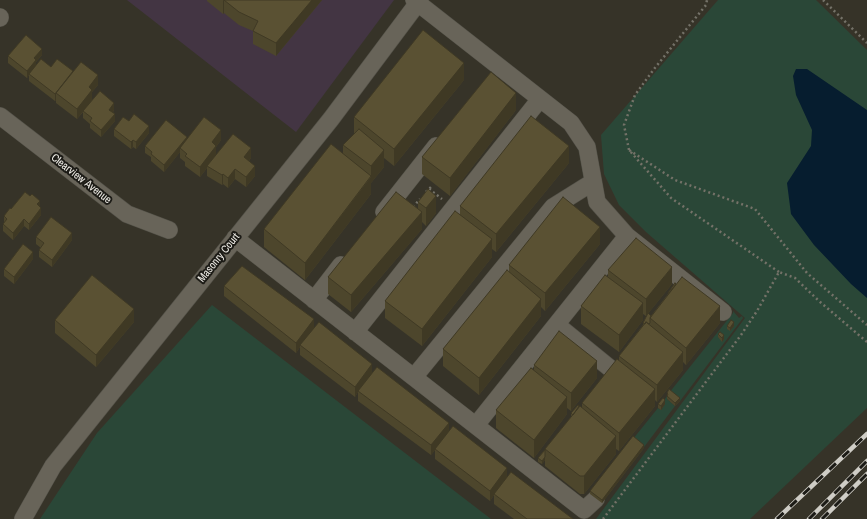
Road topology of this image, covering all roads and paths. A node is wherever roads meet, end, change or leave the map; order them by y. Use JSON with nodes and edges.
{"nodes":[{"id":1,"x":707,"y":0,"type":"edge"},
{"id":2,"x":823,"y":0,"type":"edge"},
{"id":3,"x":417,"y":1,"type":"edge"},
{"id":4,"x":867,"y":43,"type":"edge"},
{"id":5,"x":540,"y":99,"type":"junction"},
{"id":6,"x":0,"y":116,"type":"edge"},
{"id":7,"x":446,"y":132,"type":"edge"},
{"id":8,"x":629,"y":150,"type":"junction"},
{"id":9,"x":593,"y":182,"type":"junction"},
{"id":10,"x":432,"y":186,"type":"dead end"},
{"id":11,"x":412,"y":208,"type":"edge"},
{"id":12,"x":372,"y":226,"type":"edge"},
{"id":13,"x":169,"y":230,"type":"dead end"},
{"id":14,"x":627,"y":236,"type":"junction"},
{"id":15,"x":235,"y":238,"type":"junction"},
{"id":16,"x":353,"y":251,"type":"edge"},
{"id":17,"x":780,"y":272,"type":"junction"},
{"id":18,"x":314,"y":300,"type":"junction"},
{"id":19,"x":723,"y":312,"type":"dead end"},
{"id":20,"x":557,"y":325,"type":"junction"},
{"id":21,"x":867,"y":325,"type":"edge"},
{"id":22,"x":355,"y":332,"type":"junction"},
{"id":23,"x":867,"y":342,"type":"edge"},
{"id":24,"x":611,"y":369,"type":"edge"},
{"id":25,"x":414,"y":377,"type":"junction"},
{"id":26,"x":476,"y":425,"type":"junction"},
{"id":27,"x":596,"y":499,"type":"edge"},
{"id":28,"x":23,"y":519,"type":"edge"},
{"id":29,"x":602,"y":519,"type":"edge"}],
"edges":[{"from":1,"to":8,"type":"path"},
{"from":2,"to":4,"type":"path"},
{"from":3,"to":5,"type":"street"},
{"from":3,"to":15,"type":"street","name":"Masonry Court"},
{"from":5,"to":9,"type":"street"},
{"from":5,"to":22,"type":"street"},
{"from":6,"to":13,"type":"street","name":"Clearview Avenue"},
{"from":7,"to":12,"type":"street"},
{"from":8,"to":17,"type":"path"},
{"from":8,"to":21,"type":"path"},
{"from":9,"to":14,"type":"street"},
{"from":9,"to":25,"type":"street"},
{"from":10,"to":11,"type":"path"},
{"from":14,"to":19,"type":"street"},
{"from":14,"to":20,"type":"street"},
{"from":15,"to":18,"type":"street"},
{"from":15,"to":28,"type":"street","name":"Masonry Court"},
{"from":16,"to":18,"type":"street"},
{"from":17,"to":23,"type":"path"},
{"from":17,"to":29,"type":"path"},
{"from":18,"to":22,"type":"street"},
{"from":20,"to":24,"type":"street"},
{"from":20,"to":26,"type":"street"},
{"from":22,"to":25,"type":"street"},
{"from":25,"to":26,"type":"street"},
{"from":26,"to":27,"type":"street"}]}
